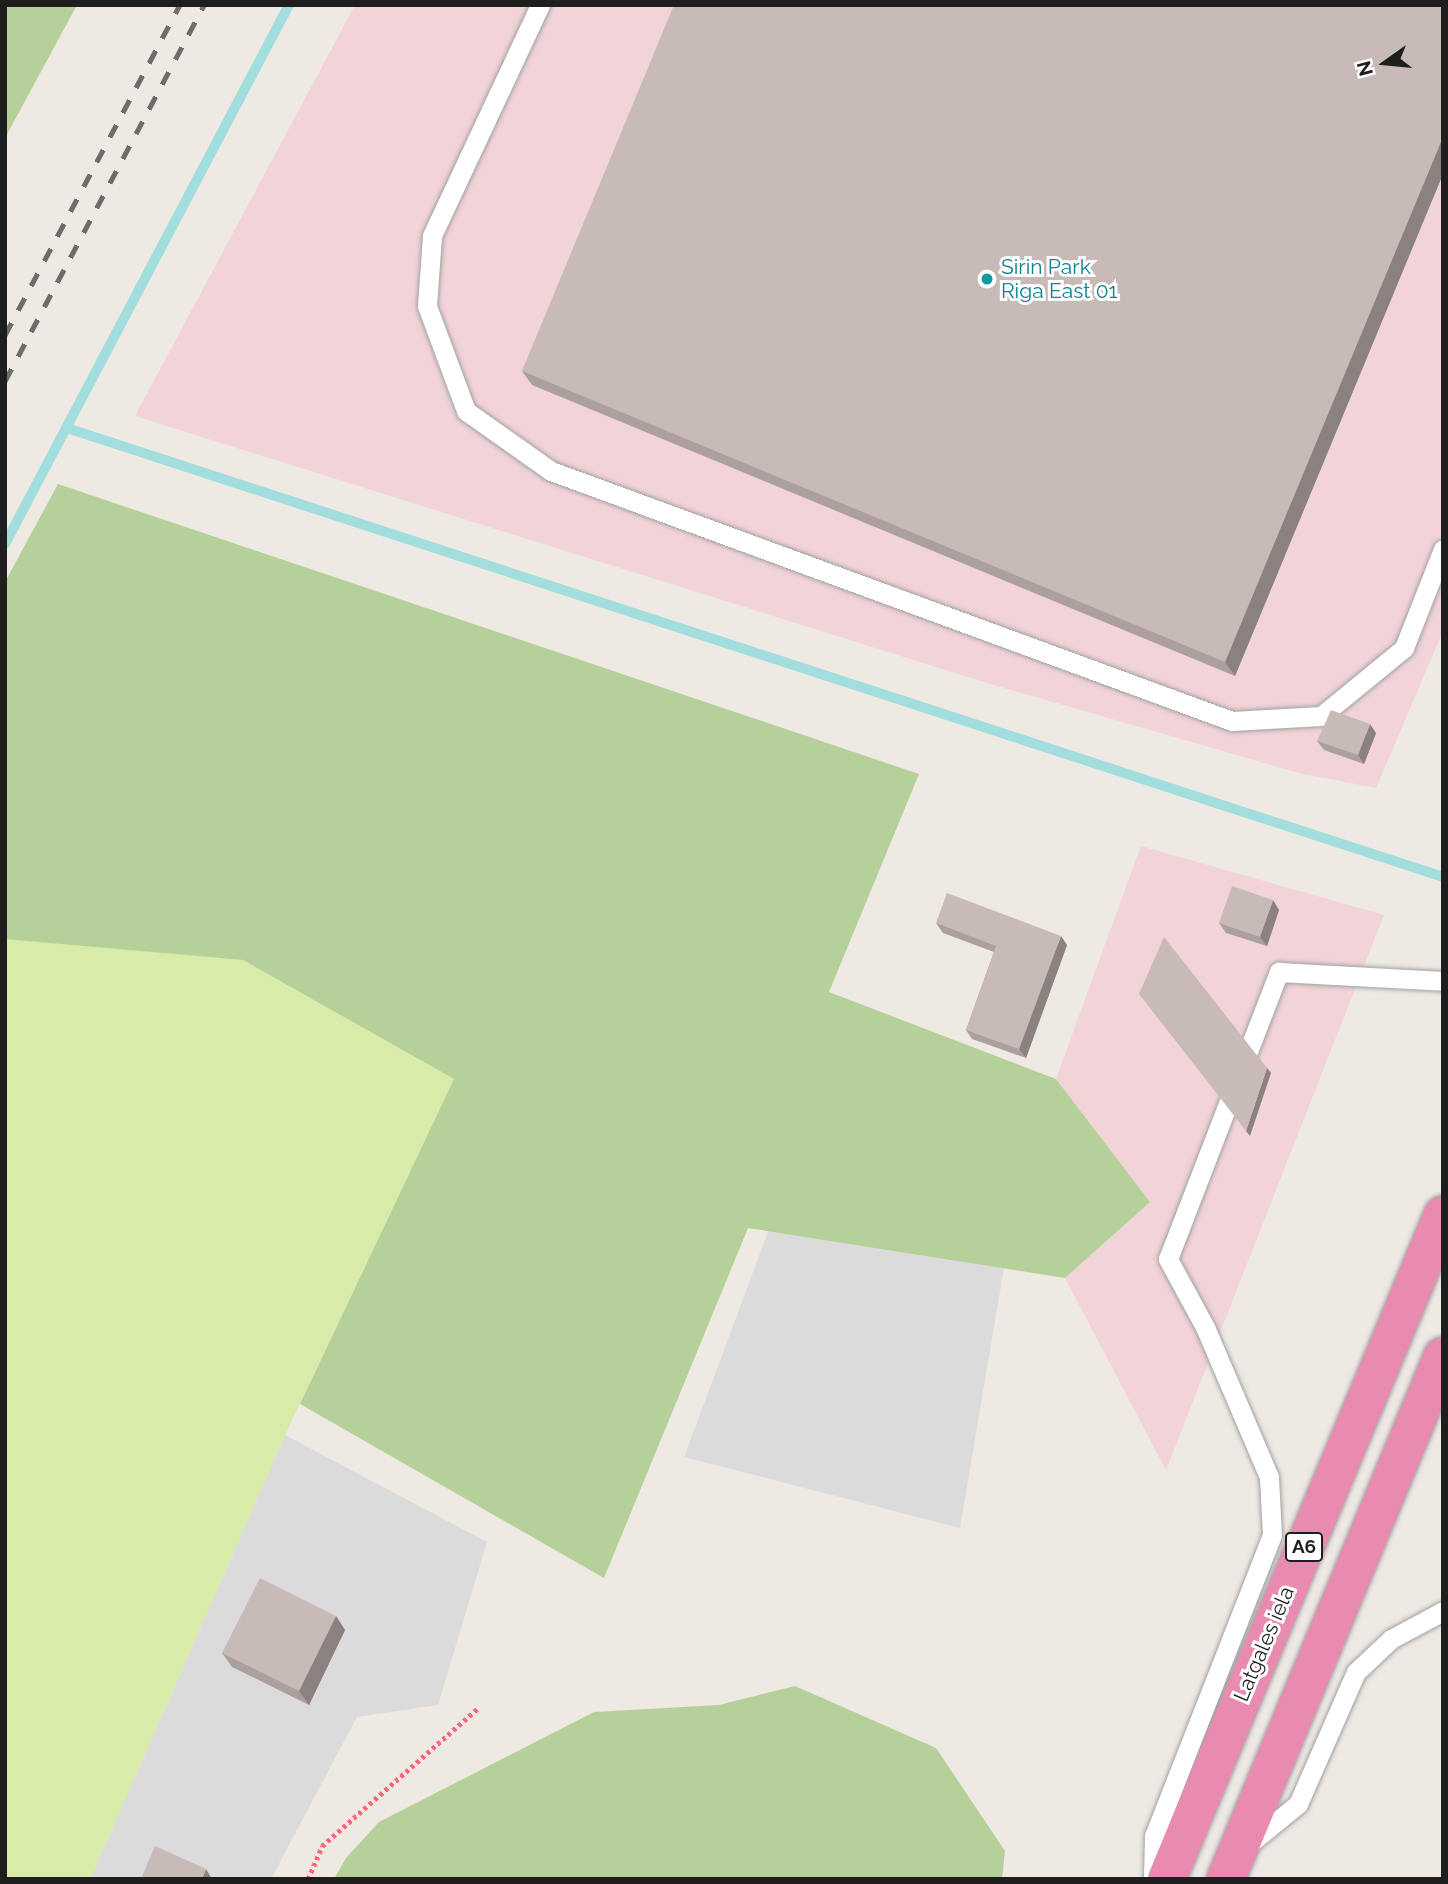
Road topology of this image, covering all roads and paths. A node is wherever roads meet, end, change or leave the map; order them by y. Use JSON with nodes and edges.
{"nodes":[{"id":1,"x":540,"y":5,"type":"edge"},
{"id":2,"x":1443,"y":549,"type":"edge"},
{"id":3,"x":1443,"y":981,"type":"edge"},
{"id":4,"x":1443,"y":1215,"type":"edge"},
{"id":5,"x":1443,"y":1356,"type":"edge"},
{"id":6,"x":1443,"y":1611,"type":"edge"},
{"id":7,"x":477,"y":1709,"type":"dead end"},
{"id":8,"x":1231,"y":1868,"type":"edge"},
{"id":9,"x":308,"y":1879,"type":"edge"},
{"id":10,"x":1153,"y":1879,"type":"edge"},
{"id":11,"x":1167,"y":1879,"type":"edge"}],
"edges":[{"from":1,"to":2,"type":"lane"},
{"from":3,"to":10,"type":"lane","name":"Latgales iela","number":"A6"},
{"from":4,"to":11,"type":"highway","name":"Latgales iela","number":"A6"},
{"from":5,"to":8,"type":"highway","number":"A6"},
{"from":6,"to":8,"type":"lane"},
{"from":7,"to":9,"type":"path"}]}
